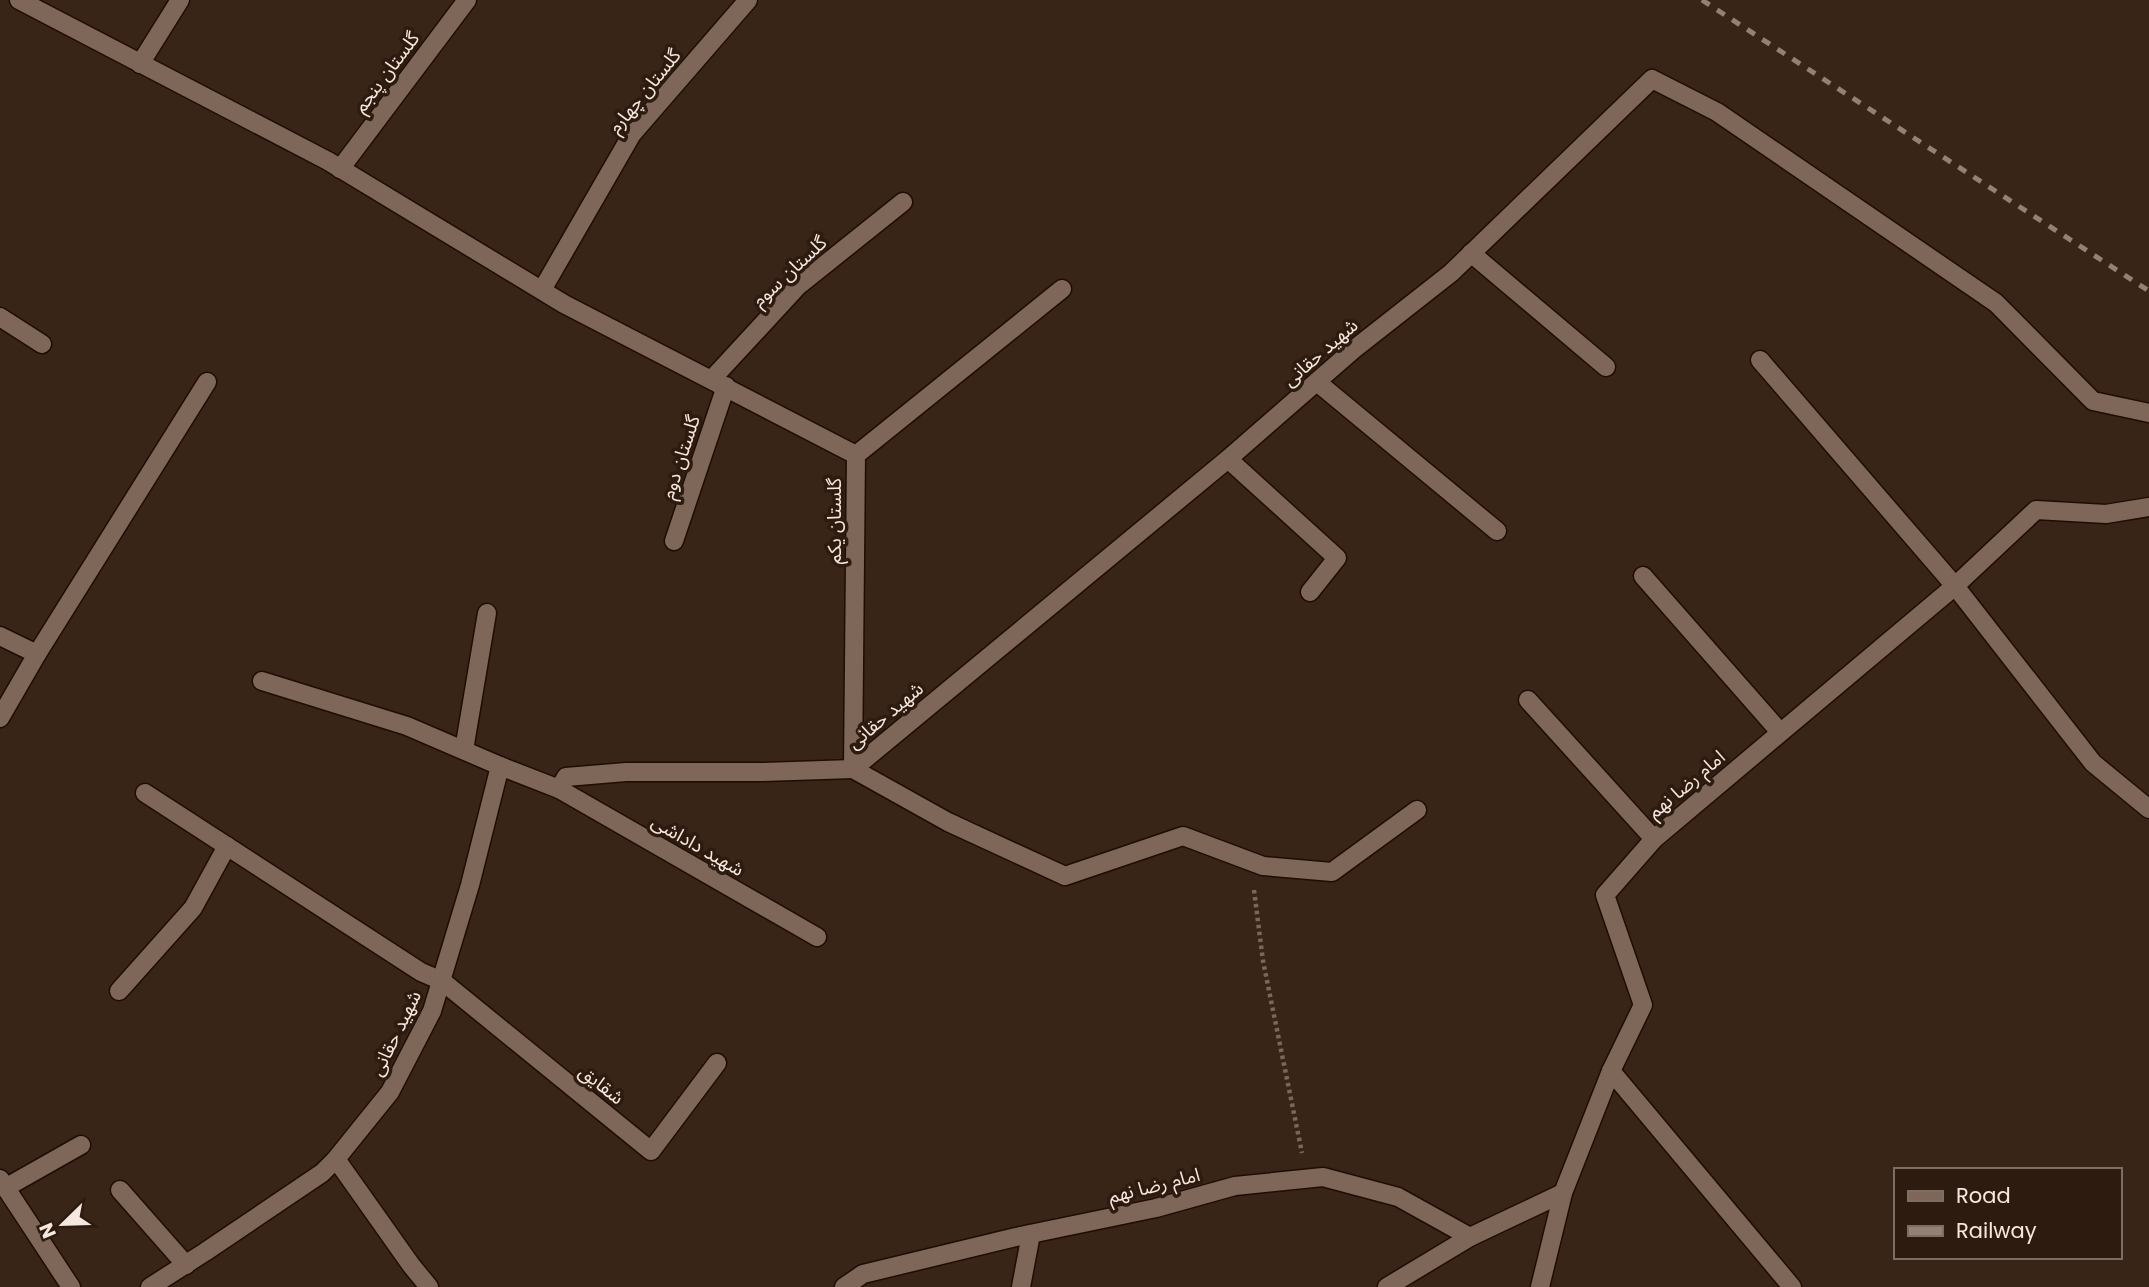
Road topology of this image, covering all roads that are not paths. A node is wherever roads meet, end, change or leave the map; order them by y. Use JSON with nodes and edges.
{"nodes":[{"id":1,"x":19,"y":0,"type":"edge"},
{"id":2,"x":180,"y":0,"type":"edge"},
{"id":3,"x":467,"y":0,"type":"edge"},
{"id":4,"x":748,"y":0,"type":"edge"},
{"id":5,"x":140,"y":64,"type":"junction"},
{"id":6,"x":340,"y":169,"type":"junction"},
{"id":7,"x":903,"y":202,"type":"dead end"},
{"id":8,"x":1471,"y":253,"type":"junction"},
{"id":9,"x":1062,"y":289,"type":"dead end"},
{"id":10,"x":542,"y":290,"type":"junction"},
{"id":11,"x":0,"y":317,"type":"edge"},
{"id":12,"x":42,"y":344,"type":"dead end"},
{"id":13,"x":1760,"y":360,"type":"dead end"},
{"id":14,"x":1606,"y":367,"type":"dead end"},
{"id":15,"x":207,"y":382,"type":"dead end"},
{"id":16,"x":1317,"y":382,"type":"junction"},
{"id":17,"x":719,"y":383,"type":"junction"},
{"id":18,"x":2149,"y":413,"type":"edge"},
{"id":19,"x":856,"y":455,"type":"junction"},
{"id":20,"x":1228,"y":459,"type":"junction"},
{"id":21,"x":2149,"y":507,"type":"edge"},
{"id":22,"x":1497,"y":531,"type":"dead end"},
{"id":23,"x":674,"y":541,"type":"dead end"},
{"id":24,"x":1643,"y":576,"type":"dead end"},
{"id":25,"x":1955,"y":586,"type":"junction"},
{"id":26,"x":1310,"y":592,"type":"dead end"},
{"id":27,"x":487,"y":613,"type":"dead end"},
{"id":28,"x":0,"y":636,"type":"edge"},
{"id":29,"x":37,"y":654,"type":"junction"},
{"id":30,"x":262,"y":681,"type":"dead end"},
{"id":31,"x":1528,"y":700,"type":"dead end"},
{"id":32,"x":0,"y":718,"type":"edge"},
{"id":33,"x":1780,"y":732,"type":"junction"},
{"id":34,"x":464,"y":750,"type":"junction"},
{"id":35,"x":500,"y":766,"type":"junction"},
{"id":36,"x":853,"y":769,"type":"junction"},
{"id":37,"x":559,"y":789,"type":"junction"},
{"id":38,"x":145,"y":793,"type":"dead end"},
{"id":39,"x":2149,"y":808,"type":"edge"},
{"id":40,"x":1417,"y":810,"type":"dead end"},
{"id":41,"x":1654,"y":839,"type":"junction"},
{"id":42,"x":227,"y":846,"type":"junction"},
{"id":43,"x":817,"y":937,"type":"dead end"},
{"id":44,"x":442,"y":981,"type":"junction"},
{"id":45,"x":119,"y":991,"type":"dead end"},
{"id":46,"x":717,"y":1063,"type":"dead end"},
{"id":47,"x":1611,"y":1071,"type":"junction"},
{"id":48,"x":81,"y":1145,"type":"dead end"},
{"id":49,"x":336,"y":1159,"type":"junction"},
{"id":50,"x":3,"y":1183,"type":"edge"},
{"id":51,"x":120,"y":1190,"type":"dead end"},
{"id":52,"x":1563,"y":1193,"type":"junction"},
{"id":53,"x":1031,"y":1234,"type":"junction"},
{"id":54,"x":1470,"y":1237,"type":"junction"},
{"id":55,"x":186,"y":1265,"type":"junction"},
{"id":56,"x":71,"y":1287,"type":"edge"},
{"id":57,"x":150,"y":1287,"type":"edge"},
{"id":58,"x":429,"y":1287,"type":"edge"},
{"id":59,"x":844,"y":1287,"type":"edge"},
{"id":60,"x":1021,"y":1287,"type":"edge"},
{"id":61,"x":1387,"y":1287,"type":"edge"},
{"id":62,"x":1540,"y":1287,"type":"edge"},
{"id":63,"x":1792,"y":1287,"type":"edge"}],
"edges":[{"from":1,"to":5,"type":"street"},
{"from":2,"to":5,"type":"street"},
{"from":3,"to":6,"type":"street","name":"گلستان پنجم"},
{"from":4,"to":10,"type":"street","name":"گلستان چهارم"},
{"from":5,"to":6,"type":"street"},
{"from":6,"to":10,"type":"street"},
{"from":7,"to":17,"type":"street","name":"گلستان سوم"},
{"from":8,"to":14,"type":"street"},
{"from":8,"to":16,"type":"street","name":"شهید حقانی"},
{"from":8,"to":18,"type":"street","name":"شهید حقانی"},
{"from":9,"to":19,"type":"street","name":"گلستان یکم"},
{"from":10,"to":17,"type":"street"},
{"from":11,"to":12,"type":"street"},
{"from":13,"to":25,"type":"street"},
{"from":15,"to":29,"type":"street"},
{"from":16,"to":20,"type":"street","name":"شهید حقانی"},
{"from":16,"to":22,"type":"street"},
{"from":17,"to":19,"type":"street"},
{"from":17,"to":23,"type":"street","name":"گلستان دوم"},
{"from":19,"to":36,"type":"street","name":"گلستان یکم"},
{"from":20,"to":26,"type":"street"},
{"from":20,"to":36,"type":"street","name":"شهید حقانی"},
{"from":21,"to":25,"type":"street","name":"امام رضا نهم"},
{"from":24,"to":33,"type":"street"},
{"from":25,"to":33,"type":"street","name":"امام رضا نهم"},
{"from":25,"to":39,"type":"street"},
{"from":27,"to":34,"type":"street"},
{"from":28,"to":29,"type":"street"},
{"from":29,"to":32,"type":"street"},
{"from":30,"to":34,"type":"street"},
{"from":31,"to":41,"type":"street"},
{"from":33,"to":41,"type":"street","name":"امام رضا نهم"},
{"from":34,"to":35,"type":"street"},
{"from":35,"to":37,"type":"street"},
{"from":35,"to":44,"type":"street","name":"شهید حقانی"},
{"from":36,"to":37,"type":"street","name":"شهید حقانی"},
{"from":36,"to":40,"type":"street"},
{"from":37,"to":43,"type":"street","name":"شهید داداشی"},
{"from":38,"to":42,"type":"street"},
{"from":41,"to":47,"type":"street","name":"امام رضا نهم"},
{"from":42,"to":44,"type":"street"},
{"from":42,"to":45,"type":"street"},
{"from":44,"to":46,"type":"street","name":"شقایق"},
{"from":44,"to":49,"type":"street","name":"شهید حقانی"},
{"from":47,"to":52,"type":"street","name":"امام رضا نهم"},
{"from":47,"to":63,"type":"street"},
{"from":48,"to":50,"type":"street"},
{"from":49,"to":55,"type":"street","name":"شهید حقانی"},
{"from":49,"to":58,"type":"street"},
{"from":50,"to":56,"type":"street"},
{"from":51,"to":55,"type":"street"},
{"from":52,"to":54,"type":"street"},
{"from":52,"to":62,"type":"street","name":"امام رضا نهم"},
{"from":53,"to":54,"type":"street","name":"امام رضا نهم"},
{"from":53,"to":59,"type":"street","name":"امام رضا نهم"},
{"from":53,"to":60,"type":"street"},
{"from":54,"to":61,"type":"street"},
{"from":55,"to":57,"type":"street","name":"شهید حقانی"}]}
